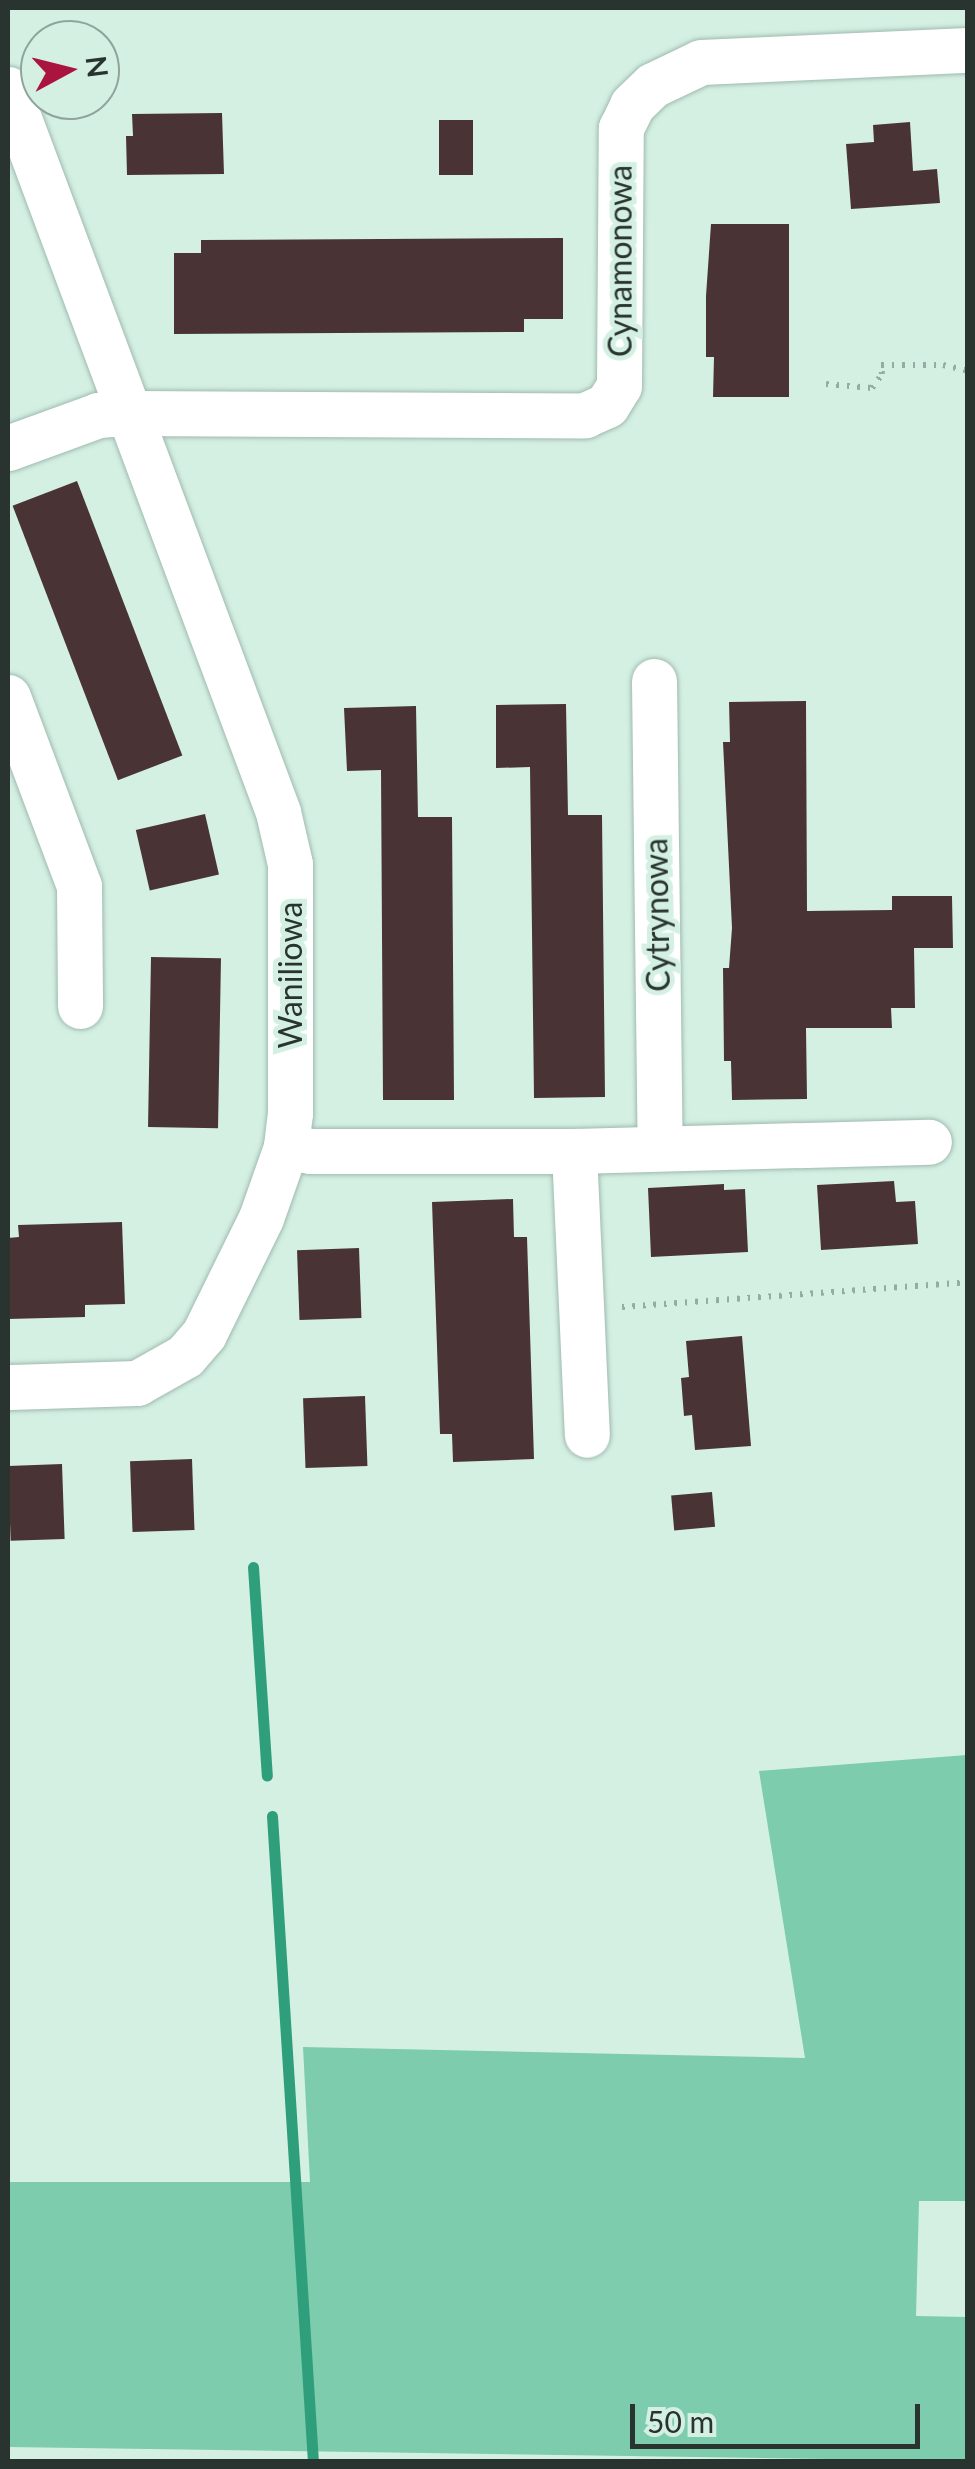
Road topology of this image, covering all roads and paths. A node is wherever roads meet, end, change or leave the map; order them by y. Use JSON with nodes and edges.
{"nodes":[{"id":1,"x":968,"y":50,"type":"edge"},
{"id":2,"x":8,"y":89,"type":"edge"},
{"id":3,"x":968,"y":371,"type":"edge"},
{"id":4,"x":826,"y":384,"type":"dead end"},
{"id":5,"x":128,"y":412,"type":"junction"},
{"id":6,"x":8,"y":448,"type":"edge"},
{"id":7,"x":654,"y":681,"type":"dead end"},
{"id":8,"x":8,"y":697,"type":"edge"},
{"id":9,"x":80,"y":1006,"type":"dead end"},
{"id":10,"x":928,"y":1142,"type":"dead end"},
{"id":11,"x":286,"y":1147,"type":"junction"},
{"id":12,"x":660,"y":1148,"type":"junction"},
{"id":13,"x":574,"y":1151,"type":"junction"},
{"id":14,"x":968,"y":1282,"type":"edge"},
{"id":15,"x":581,"y":1310,"type":"junction"},
{"id":16,"x":8,"y":1387,"type":"edge"},
{"id":17,"x":587,"y":1435,"type":"dead end"}],
"edges":[{"from":1,"to":5,"type":"street","name":"Cynamonowa"},
{"from":2,"to":5,"type":"street","name":"Waniliowa"},
{"from":3,"to":4,"type":"path"},
{"from":5,"to":6,"type":"street"},
{"from":5,"to":11,"type":"street","name":"Waniliowa"},
{"from":7,"to":12,"type":"street","name":"Cytrynowa"},
{"from":8,"to":9,"type":"street"},
{"from":10,"to":12,"type":"street"},
{"from":11,"to":13,"type":"street"},
{"from":11,"to":16,"type":"street","name":"Waniliowa"},
{"from":12,"to":13,"type":"street"},
{"from":13,"to":15,"type":"street"},
{"from":14,"to":15,"type":"path"},
{"from":15,"to":17,"type":"street"}]}
